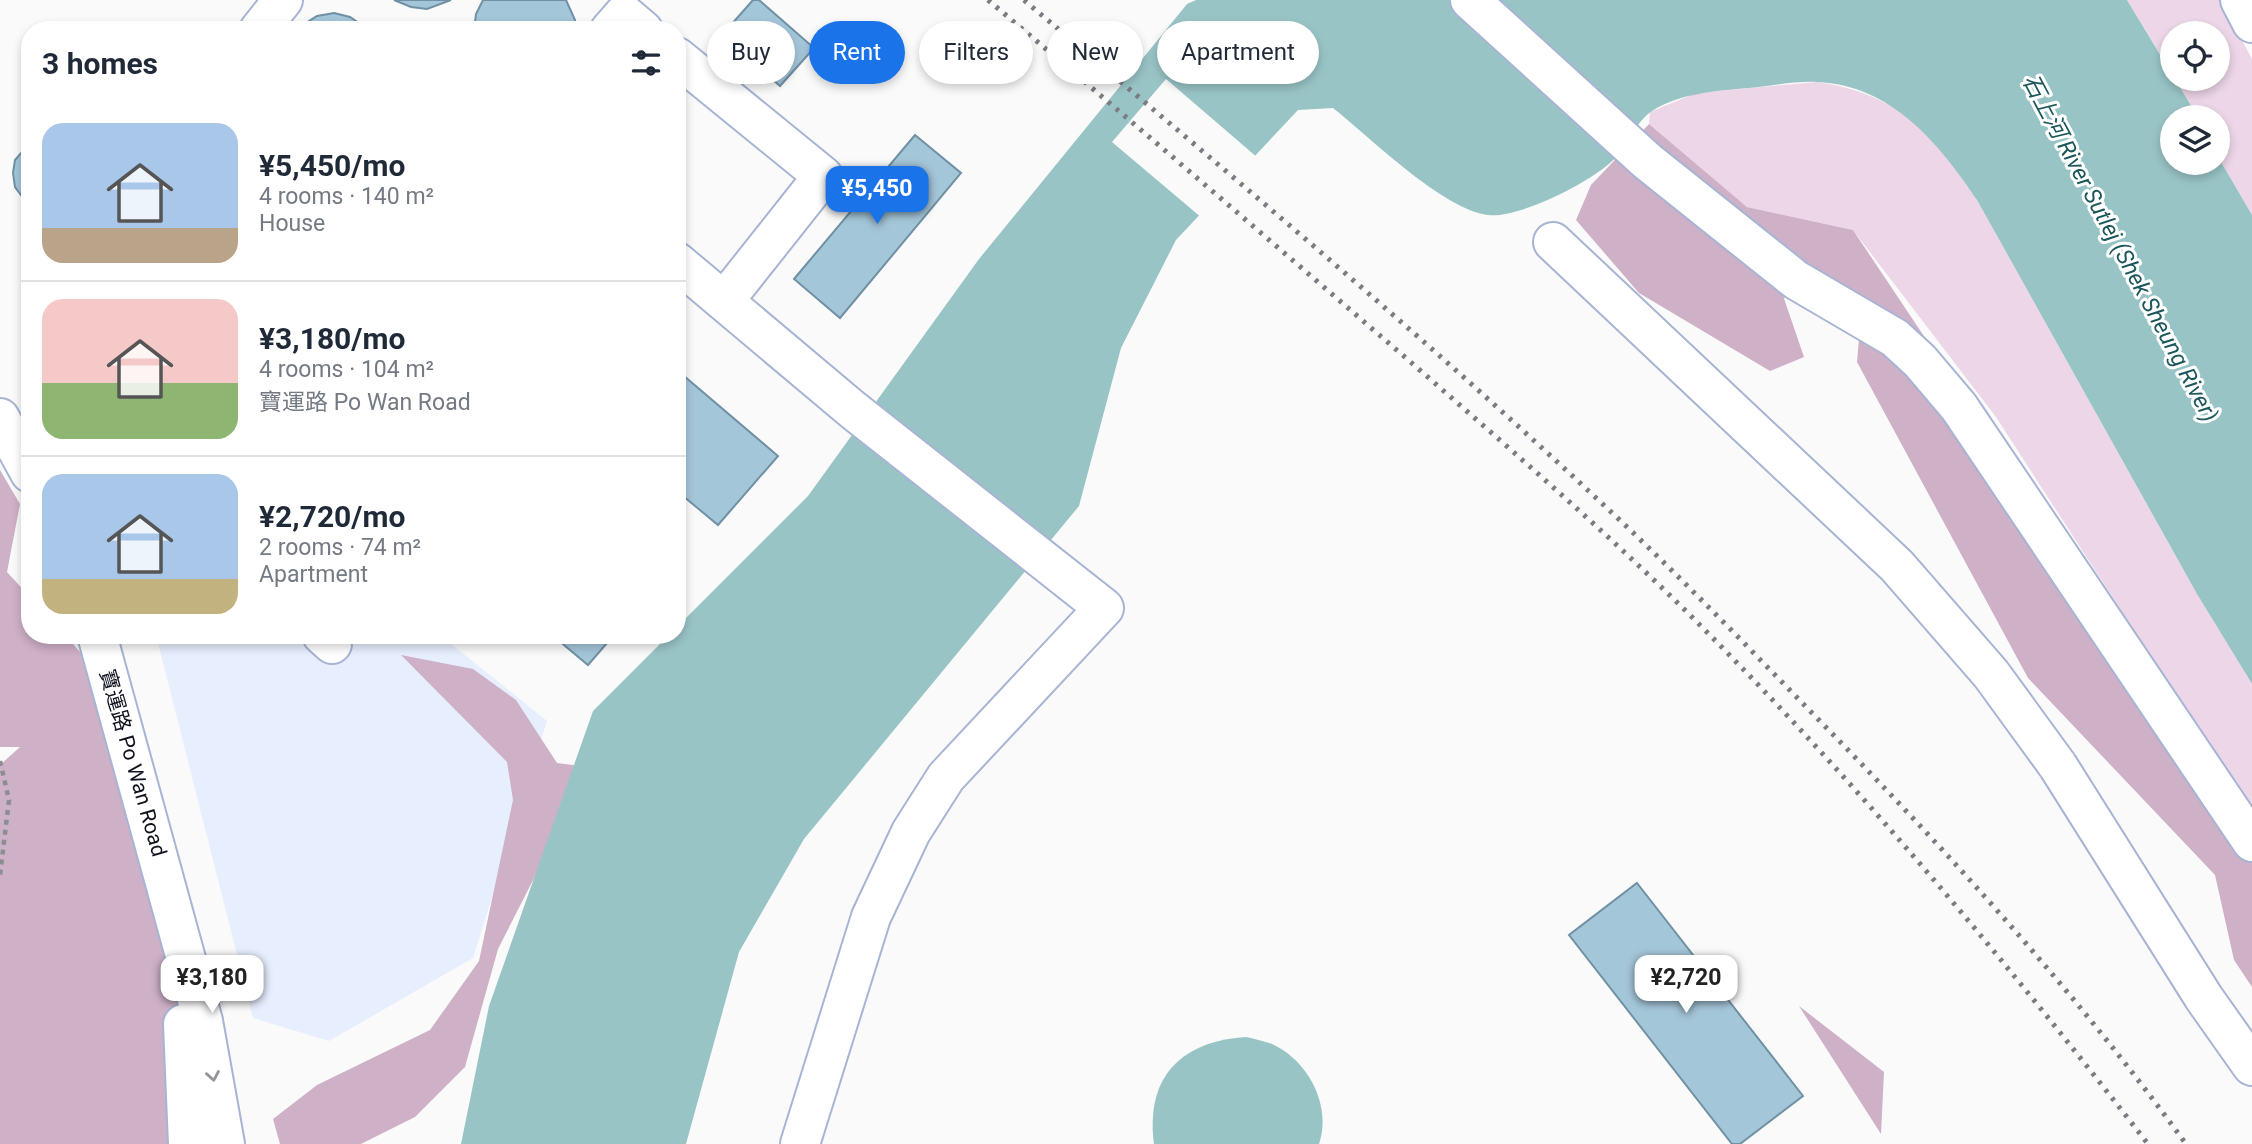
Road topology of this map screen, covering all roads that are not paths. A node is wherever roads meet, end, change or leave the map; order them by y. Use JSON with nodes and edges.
{"nodes":[{"id":1,"x":283,"y":0,"type":"edge"},
{"id":2,"x":1470,"y":0,"type":"edge"},
{"id":3,"x":2241,"y":0,"type":"edge"},
{"id":4,"x":266,"y":21,"type":"edge"},
{"id":5,"x":2252,"y":23,"type":"edge"},
{"id":6,"x":686,"y":64,"type":"edge"},
{"id":7,"x":1553,"y":242,"type":"dead end"},
{"id":8,"x":686,"y":269,"type":"edge"},
{"id":9,"x":724,"y":301,"type":"junction"},
{"id":10,"x":0,"y":418,"type":"edge"},
{"id":11,"x":21,"y":456,"type":"edge"},
{"id":12,"x":100,"y":644,"type":"edge"},
{"id":13,"x":2252,"y":842,"type":"edge"},
{"id":14,"x":169,"y":891,"type":"junction"},
{"id":15,"x":2252,"y":1066,"type":"edge"},
{"id":16,"x":188,"y":1144,"type":"edge"},
{"id":17,"x":225,"y":1144,"type":"edge"},
{"id":18,"x":800,"y":1144,"type":"edge"}],
"edges":[{"from":1,"to":4,"type":"street"},
{"from":2,"to":13,"type":"street"},
{"from":3,"to":5,"type":"street"},
{"from":6,"to":9,"type":"street"},
{"from":7,"to":15,"type":"street"},
{"from":8,"to":9,"type":"street"},
{"from":9,"to":18,"type":"street"},
{"from":10,"to":11,"type":"street"},
{"from":12,"to":14,"type":"street","name":"寶運路 Po Wan Road"},
{"from":14,"to":16,"type":"street","name":"寶運路 Po Wan Road"},
{"from":14,"to":17,"type":"street","name":"寶運路 Po Wan Road","one_way":true}]}
